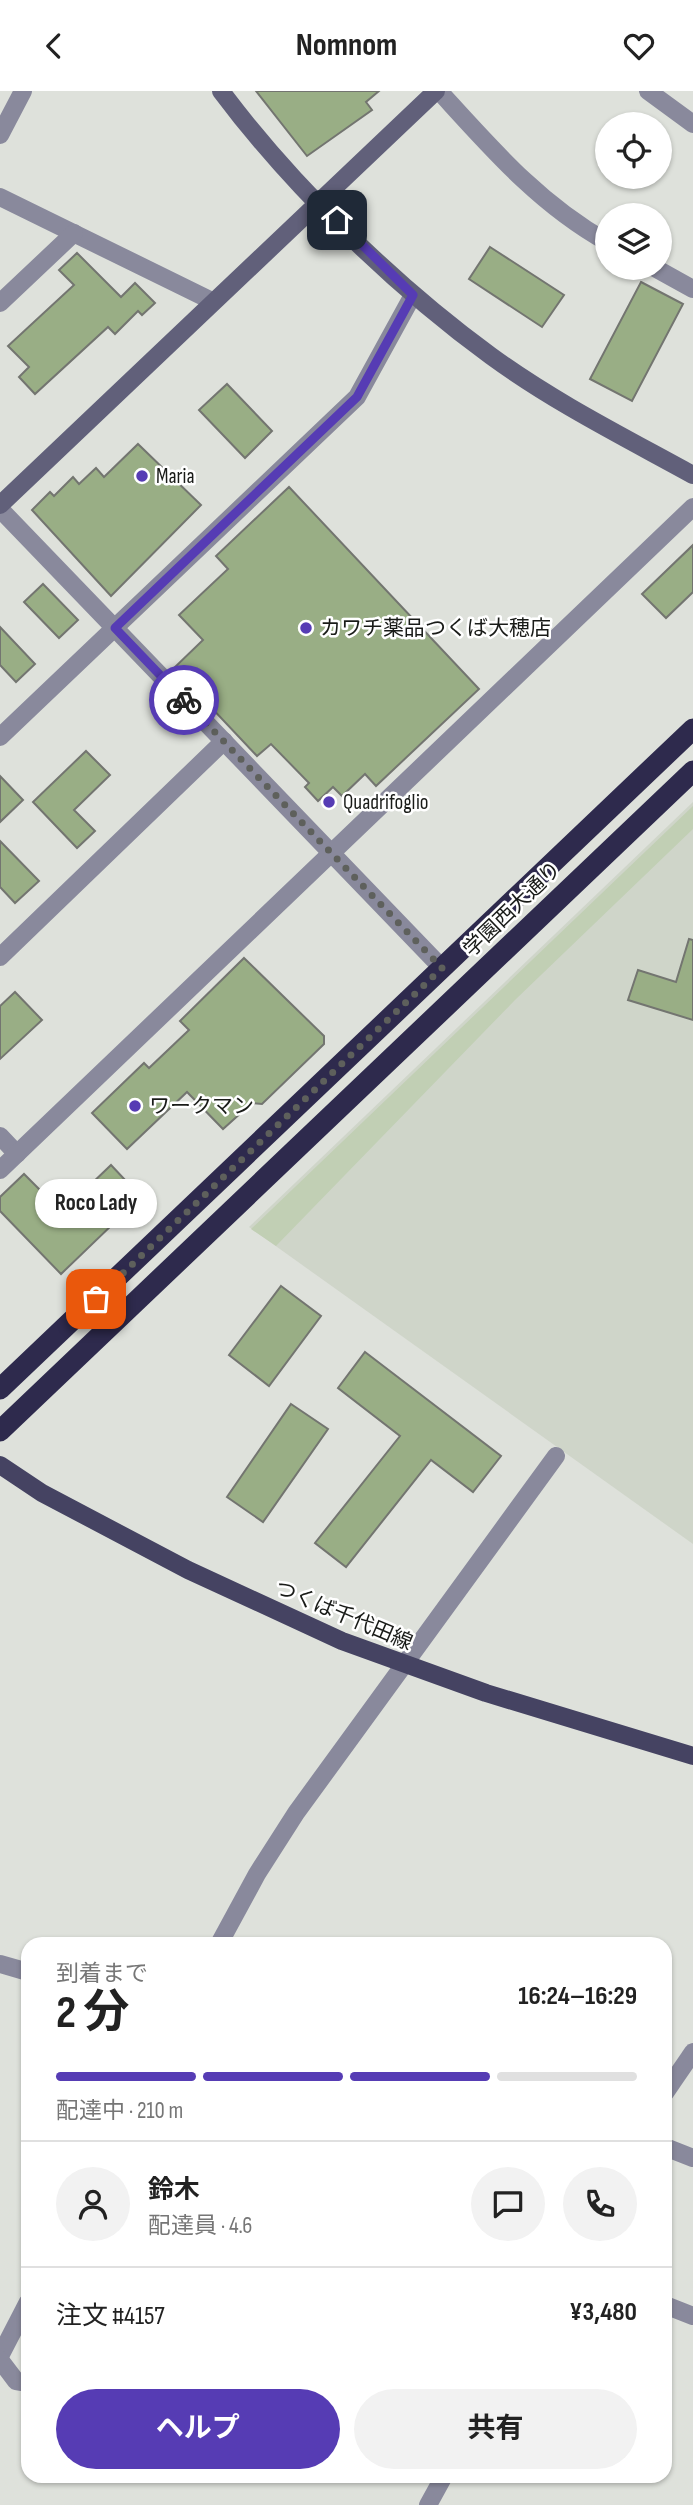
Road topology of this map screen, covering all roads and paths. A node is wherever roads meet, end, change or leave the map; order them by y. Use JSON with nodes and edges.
{"nodes":[{"id":1,"x":23,"y":91,"type":"edge"},
{"id":2,"x":221,"y":91,"type":"edge"},
{"id":3,"x":438,"y":91,"type":"edge"},
{"id":4,"x":648,"y":91,"type":"edge"},
{"id":5,"x":693,"y":124,"type":"edge"},
{"id":6,"x":0,"y":135,"type":"edge"},
{"id":7,"x":0,"y":197,"type":"edge"},
{"id":8,"x":318,"y":201,"type":"junction"},
{"id":9,"x":74,"y":233,"type":"junction"},
{"id":10,"x":595,"y":235,"type":"edge"},
{"id":11,"x":672,"y":277,"type":"edge"},
{"id":12,"x":693,"y":289,"type":"edge"},
{"id":13,"x":413,"y":295,"type":"junction"},
{"id":14,"x":212,"y":301,"type":"junction"},
{"id":15,"x":0,"y":303,"type":"edge"},
{"id":16,"x":693,"y":475,"type":"edge"},
{"id":17,"x":0,"y":507,"type":"edge"},
{"id":18,"x":693,"y":507,"type":"edge"},
{"id":19,"x":115,"y":628,"type":"junction"},
{"id":20,"x":693,"y":729,"type":"edge"},
{"id":21,"x":0,"y":737,"type":"edge"},
{"id":22,"x":223,"y":741,"type":"junction"},
{"id":23,"x":693,"y":771,"type":"edge"},
{"id":24,"x":332,"y":853,"type":"junction"},
{"id":25,"x":0,"y":957,"type":"edge"},
{"id":26,"x":442,"y":968,"type":"junction"},
{"id":27,"x":0,"y":1136,"type":"edge"},
{"id":28,"x":17,"y":1154,"type":"junction"},
{"id":29,"x":0,"y":1170,"type":"edge"},
{"id":30,"x":0,"y":1389,"type":"edge"},
{"id":31,"x":0,"y":1431,"type":"edge"},
{"id":32,"x":556,"y":1456,"type":"dead end"},
{"id":33,"x":0,"y":1465,"type":"edge"},
{"id":34,"x":404,"y":1665,"type":"junction"},
{"id":35,"x":693,"y":1756,"type":"edge"},
{"id":36,"x":223,"y":1937,"type":"edge"},
{"id":37,"x":0,"y":1964,"type":"edge"},
{"id":38,"x":21,"y":1970,"type":"edge"},
{"id":39,"x":693,"y":2052,"type":"edge"},
{"id":40,"x":672,"y":2083,"type":"edge"},
{"id":41,"x":672,"y":2150,"type":"edge"},
{"id":42,"x":693,"y":2158,"type":"edge"},
{"id":43,"x":672,"y":2308,"type":"edge"},
{"id":44,"x":21,"y":2316,"type":"edge"},
{"id":45,"x":693,"y":2316,"type":"edge"},
{"id":46,"x":0,"y":2358,"type":"edge"},
{"id":47,"x":21,"y":2382,"type":"edge"},
{"id":48,"x":442,"y":2483,"type":"edge"},
{"id":49,"x":435,"y":2503,"type":"edge"}],
"edges":[{"from":1,"to":6,"type":"street"},
{"from":2,"to":8,"type":"street"},
{"from":3,"to":8,"type":"street"},
{"from":3,"to":10,"type":"street"},
{"from":4,"to":5,"type":"street"},
{"from":7,"to":9,"type":"street"},
{"from":8,"to":13,"type":"street"},
{"from":8,"to":14,"type":"street"},
{"from":9,"to":14,"type":"street"},
{"from":9,"to":15,"type":"street"},
{"from":11,"to":12,"type":"street"},
{"from":13,"to":16,"type":"street"},
{"from":13,"to":19,"type":"street"},
{"from":14,"to":17,"type":"street"},
{"from":17,"to":19,"type":"street"},
{"from":18,"to":24,"type":"street"},
{"from":19,"to":21,"type":"street"},
{"from":19,"to":22,"type":"street"},
{"from":20,"to":26,"type":"highway","name":"学園西大通り"},
{"from":22,"to":24,"type":"street"},
{"from":22,"to":25,"type":"street"},
{"from":23,"to":31,"type":"highway","name":"学園西大通り"},
{"from":24,"to":26,"type":"street"},
{"from":24,"to":28,"type":"street"},
{"from":26,"to":30,"type":"highway","name":"学園西大通り"},
{"from":27,"to":28,"type":"street"},
{"from":28,"to":29,"type":"street"},
{"from":32,"to":34,"type":"street"},
{"from":33,"to":34,"type":"main road","name":"つくば千代田線"},
{"from":34,"to":35,"type":"main road","name":"つくば千代田線"},
{"from":34,"to":36,"type":"street"},
{"from":37,"to":38,"type":"street"},
{"from":39,"to":40,"type":"street"},
{"from":41,"to":42,"type":"street"},
{"from":43,"to":45,"type":"street"},
{"from":44,"to":46,"type":"street"},
{"from":46,"to":47,"type":"street"},
{"from":48,"to":49,"type":"street"}]}
